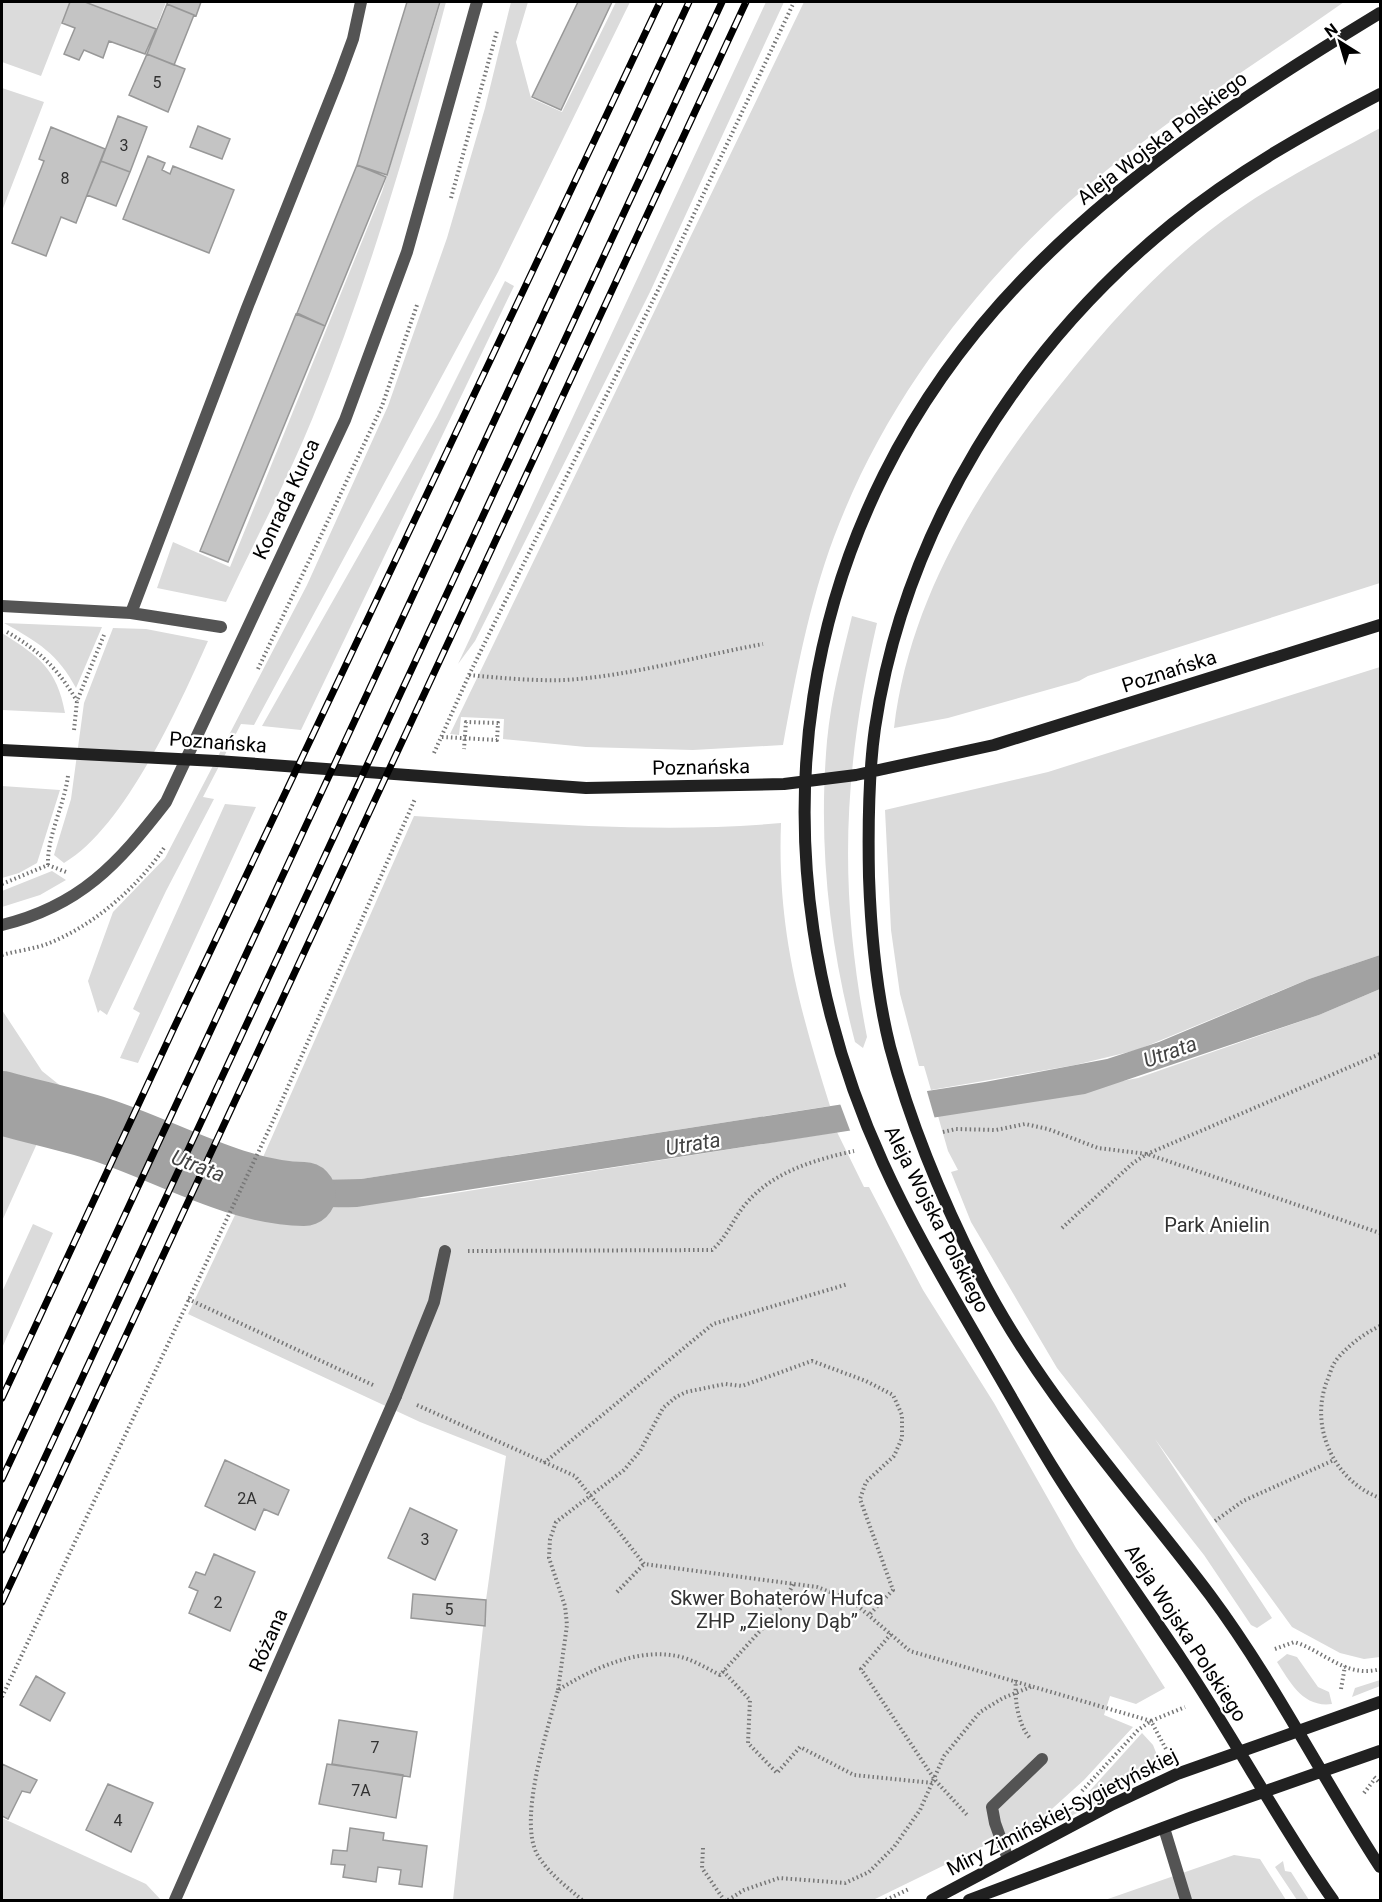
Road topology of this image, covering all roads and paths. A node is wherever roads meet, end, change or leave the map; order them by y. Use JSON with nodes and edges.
{"nodes":[{"id":1,"x":361,"y":2,"type":"edge"},
{"id":2,"x":477,"y":2,"type":"edge"},
{"id":3,"x":794,"y":2,"type":"edge"},
{"id":4,"x":1380,"y":13,"type":"edge"},
{"id":5,"x":1380,"y":94,"type":"edge"},
{"id":6,"x":2,"y":606,"type":"edge"},
{"id":7,"x":131,"y":613,"type":"junction"},
{"id":8,"x":1380,"y":625,"type":"edge"},
{"id":9,"x":221,"y":627,"type":"dead end"},
{"id":10,"x":2,"y":629,"type":"edge"},
{"id":11,"x":107,"y":629,"type":"dead end"},
{"id":12,"x":763,"y":644,"type":"dead end"},
{"id":13,"x":469,"y":675,"type":"junction"},
{"id":14,"x":442,"y":737,"type":"junction"},
{"id":15,"x":464,"y":749,"type":"dead end"},
{"id":16,"x":2,"y":750,"type":"edge"},
{"id":17,"x":432,"y":759,"type":"dead end"},
{"id":18,"x":417,"y":792,"type":"dead end"},
{"id":19,"x":65,"y":797,"type":"dead end"},
{"id":20,"x":48,"y":865,"type":"junction"},
{"id":21,"x":66,"y":873,"type":"dead end"},
{"id":22,"x":2,"y":884,"type":"edge"},
{"id":23,"x":2,"y":925,"type":"edge"},
{"id":24,"x":1380,"y":1054,"type":"edge"},
{"id":25,"x":933,"y":1134,"type":"dead end"},
{"id":26,"x":864,"y":1149,"type":"dead end"},
{"id":27,"x":1147,"y":1154,"type":"junction"},
{"id":28,"x":1062,"y":1228,"type":"dead end"},
{"id":29,"x":1380,"y":1233,"type":"edge"},
{"id":30,"x":446,"y":1251,"type":"joint"},
{"id":31,"x":848,"y":1284,"type":"dead end"},
{"id":32,"x":188,"y":1299,"type":"junction"},
{"id":33,"x":1380,"y":1326,"type":"edge"},
{"id":34,"x":396,"y":1396,"type":"junction"},
{"id":35,"x":1334,"y":1460,"type":"junction"},
{"id":36,"x":544,"y":1462,"type":"junction"},
{"id":37,"x":590,"y":1495,"type":"junction"},
{"id":38,"x":1380,"y":1498,"type":"edge"},
{"id":39,"x":1215,"y":1521,"type":"dead end"},
{"id":40,"x":644,"y":1564,"type":"junction"},
{"id":41,"x":794,"y":1583,"type":"junction"},
{"id":42,"x":617,"y":1592,"type":"dead end"},
{"id":43,"x":869,"y":1615,"type":"junction"},
{"id":44,"x":891,"y":1634,"type":"junction"},
{"id":45,"x":1270,"y":1652,"type":"dead end"},
{"id":46,"x":1345,"y":1666,"type":"junction"},
{"id":47,"x":1380,"y":1669,"type":"edge"},
{"id":48,"x":723,"y":1671,"type":"junction"},
{"id":49,"x":1016,"y":1680,"type":"junction"},
{"id":50,"x":1034,"y":1686,"type":"junction"},
{"id":51,"x":558,"y":1690,"type":"junction"},
{"id":52,"x":1341,"y":1692,"type":"dead end"},
{"id":53,"x":1015,"y":1694,"type":"junction"},
{"id":54,"x":2,"y":1697,"type":"edge"},
{"id":55,"x":1380,"y":1702,"type":"edge"},
{"id":56,"x":1181,"y":1710,"type":"dead end"},
{"id":57,"x":1151,"y":1721,"type":"junction"},
{"id":58,"x":1297,"y":1731,"type":"junction"},
{"id":59,"x":1037,"y":1745,"type":"dead end"},
{"id":60,"x":1239,"y":1751,"type":"junction"},
{"id":61,"x":1380,"y":1751,"type":"edge"},
{"id":62,"x":1168,"y":1752,"type":"dead end"},
{"id":63,"x":1042,"y":1759,"type":"dead end"},
{"id":64,"x":1321,"y":1772,"type":"junction"},
{"id":65,"x":1375,"y":1779,"type":"dead end"},
{"id":66,"x":934,"y":1782,"type":"junction"},
{"id":67,"x":1265,"y":1793,"type":"junction"},
{"id":68,"x":1363,"y":1794,"type":"dead end"},
{"id":69,"x":994,"y":1823,"type":"junction"},
{"id":70,"x":1164,"y":1828,"type":"junction"},
{"id":71,"x":703,"y":1848,"type":"dead end"},
{"id":72,"x":1008,"y":1859,"type":"junction"},
{"id":73,"x":1380,"y":1867,"type":"edge"},
{"id":74,"x":176,"y":1900,"type":"edge"},
{"id":75,"x":582,"y":1900,"type":"edge"},
{"id":76,"x":726,"y":1900,"type":"edge"},
{"id":77,"x":932,"y":1900,"type":"edge"},
{"id":78,"x":969,"y":1900,"type":"edge"},
{"id":79,"x":1186,"y":1900,"type":"edge"},
{"id":80,"x":1333,"y":1900,"type":"edge"}],
"edges":[{"from":1,"to":7,"type":"street"},
{"from":2,"to":23,"type":"street","name":"Konrada Kurca"},
{"from":3,"to":13,"type":"path"},
{"from":4,"to":60,"type":"main road","name":"Aleja Wojska Polskiego"},
{"from":5,"to":58,"type":"main road","name":"Aleja Wojska Polskiego"},
{"from":6,"to":7,"type":"street"},
{"from":7,"to":9,"type":"street"},
{"from":8,"to":16,"type":"main road","name":"Poznańska"},
{"from":10,"to":11,"type":"path"},
{"from":12,"to":13,"type":"path"},
{"from":13,"to":14,"type":"path"},
{"from":14,"to":15,"type":"path"},
{"from":14,"to":17,"type":"path"},
{"from":18,"to":32,"type":"path"},
{"from":19,"to":20,"type":"path"},
{"from":20,"to":21,"type":"path"},
{"from":20,"to":22,"type":"path"},
{"from":24,"to":27,"type":"path"},
{"from":25,"to":27,"type":"path"},
{"from":26,"to":30,"type":"path"},
{"from":27,"to":28,"type":"path"},
{"from":27,"to":29,"type":"path"},
{"from":30,"to":34,"type":"street","name":"Różana"},
{"from":31,"to":36,"type":"path"},
{"from":32,"to":34,"type":"path"},
{"from":32,"to":54,"type":"path"},
{"from":33,"to":35,"type":"path"},
{"from":34,"to":36,"type":"path"},
{"from":34,"to":74,"type":"street","name":"Różana"},
{"from":35,"to":38,"type":"path"},
{"from":35,"to":39,"type":"path"},
{"from":36,"to":37,"type":"path"},
{"from":37,"to":40,"type":"path"},
{"from":37,"to":43,"type":"path"},
{"from":37,"to":51,"type":"path"},
{"from":40,"to":41,"type":"path"},
{"from":40,"to":42,"type":"path"},
{"from":41,"to":43,"type":"path"},
{"from":41,"to":48,"type":"path"},
{"from":43,"to":44,"type":"path"},
{"from":44,"to":49,"type":"path"},
{"from":44,"to":66,"type":"path"},
{"from":45,"to":46,"type":"path"},
{"from":46,"to":47,"type":"path"},
{"from":46,"to":52,"type":"path"},
{"from":48,"to":51,"type":"path"},
{"from":48,"to":66,"type":"path"},
{"from":49,"to":50,"type":"path"},
{"from":49,"to":53,"type":"path"},
{"from":50,"to":53,"type":"path"},
{"from":50,"to":57,"type":"path"},
{"from":51,"to":75,"type":"path"},
{"from":53,"to":59,"type":"path"},
{"from":53,"to":66,"type":"path"},
{"from":55,"to":58,"type":"main road","name":"Miry Zimińskiej-Sygietyńskiej"},
{"from":56,"to":57,"type":"path"},
{"from":57,"to":62,"type":"path"},
{"from":58,"to":60,"type":"main road","name":"Miry Zimińskiej-Sygietyńskiej"},
{"from":58,"to":64,"type":"main road","name":"Aleja Wojska Polskiego"},
{"from":60,"to":67,"type":"main road","name":"Aleja Wojska Polskiego"},
{"from":60,"to":72,"type":"main road","name":"Miry Zimińskiej-Sygietyńskiej"},
{"from":61,"to":64,"type":"main road","name":"Miry Zimińskiej-Sygietyńskiej"},
{"from":63,"to":69,"type":"street"},
{"from":64,"to":67,"type":"main road","name":"Miry Zimińskiej-Sygietyńskiej"},
{"from":64,"to":73,"type":"main road","name":"Aleja Wojska Polskiego"},
{"from":65,"to":68,"type":"path"},
{"from":66,"to":69,"type":"path"},
{"from":66,"to":76,"type":"path"},
{"from":67,"to":70,"type":"main road","name":"Miry Zimińskiej-Sygietyńskiej"},
{"from":67,"to":80,"type":"main road","name":"Aleja Wojska Polskiego"},
{"from":69,"to":72,"type":"street"},
{"from":70,"to":78,"type":"main road","name":"Miry Zimińskiej-Sygietyńskiej"},
{"from":70,"to":79,"type":"street"},
{"from":71,"to":76,"type":"path"},
{"from":72,"to":77,"type":"main road","name":"Miry Zimińskiej-Sygietyńskiej"}]}
